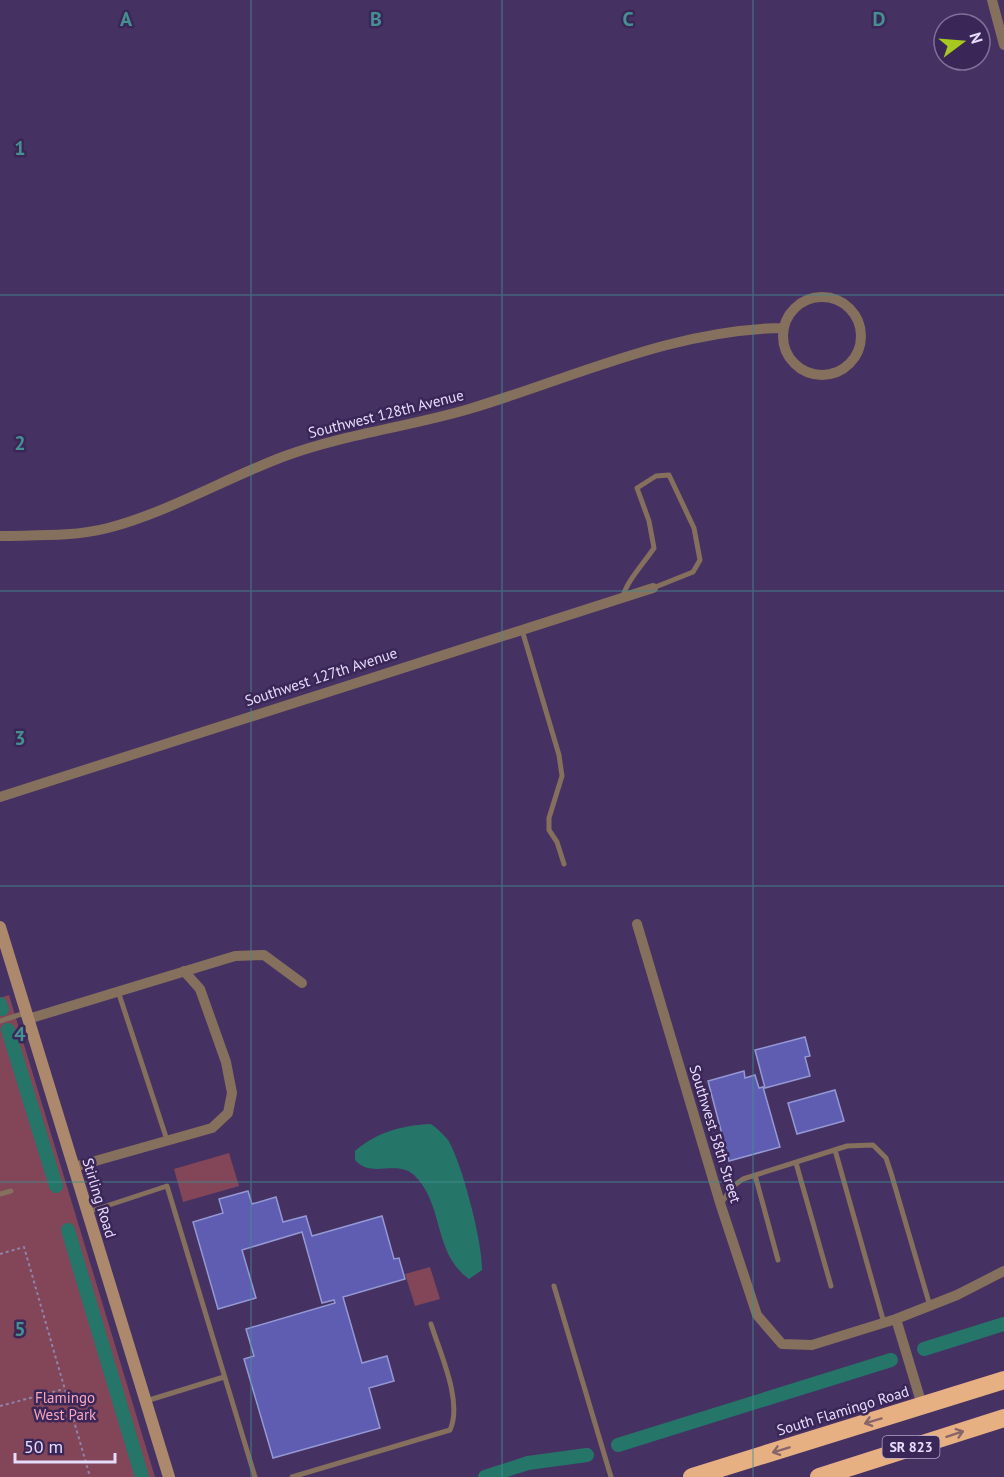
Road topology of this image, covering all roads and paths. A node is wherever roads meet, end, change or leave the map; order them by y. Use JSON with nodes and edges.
{"nodes":[{"id":1,"x":992,"y":0,"type":"edge"},
{"id":2,"x":1004,"y":45,"type":"edge"},
{"id":3,"x":784,"y":328,"type":"junction"},
{"id":4,"x":0,"y":536,"type":"edge"},
{"id":5,"x":653,"y":588,"type":"joint"},
{"id":6,"x":623,"y":597,"type":"junction"},
{"id":7,"x":521,"y":628,"type":"junction"},
{"id":8,"x":0,"y":797,"type":"edge"},
{"id":9,"x":564,"y":864,"type":"dead end"},
{"id":10,"x":637,"y":924,"type":"dead end"},
{"id":11,"x":0,"y":927,"type":"edge"},
{"id":12,"x":184,"y":971,"type":"junction"},
{"id":13,"x":302,"y":983,"type":"dead end"},
{"id":14,"x":118,"y":991,"type":"junction"},
{"id":15,"x":27,"y":1016,"type":"junction"},
{"id":16,"x":0,"y":1021,"type":"edge"},
{"id":17,"x":167,"y":1141,"type":"junction"},
{"id":18,"x":835,"y":1150,"type":"junction"},
{"id":19,"x":796,"y":1162,"type":"junction"},
{"id":20,"x":74,"y":1167,"type":"junction"},
{"id":21,"x":755,"y":1175,"type":"junction"},
{"id":22,"x":11,"y":1191,"type":"dead end"},
{"id":23,"x":0,"y":1194,"type":"edge"},
{"id":24,"x":720,"y":1206,"type":"junction"},
{"id":25,"x":88,"y":1212,"type":"junction"},
{"id":26,"x":0,"y":1254,"type":"edge"},
{"id":27,"x":778,"y":1260,"type":"dead end"},
{"id":28,"x":1004,"y":1271,"type":"edge"},
{"id":29,"x":554,"y":1286,"type":"dead end"},
{"id":30,"x":831,"y":1286,"type":"dead end"},
{"id":31,"x":930,"y":1306,"type":"junction"},
{"id":32,"x":896,"y":1319,"type":"junction"},
{"id":33,"x":884,"y":1323,"type":"junction"},
{"id":34,"x":431,"y":1324,"type":"dead end"},
{"id":35,"x":224,"y":1377,"type":"junction"},
{"id":36,"x":1004,"y":1380,"type":"edge"},
{"id":37,"x":65,"y":1389,"type":"junction"},
{"id":38,"x":146,"y":1401,"type":"junction"},
{"id":39,"x":922,"y":1405,"type":"junction"},
{"id":40,"x":0,"y":1406,"type":"edge"},
{"id":41,"x":1004,"y":1418,"type":"edge"},
{"id":42,"x":738,"y":1463,"type":"junction"},
{"id":43,"x":90,"y":1477,"type":"edge"},
{"id":44,"x":169,"y":1477,"type":"edge"},
{"id":45,"x":255,"y":1477,"type":"edge"},
{"id":46,"x":292,"y":1477,"type":"edge"},
{"id":47,"x":611,"y":1477,"type":"edge"},
{"id":48,"x":692,"y":1477,"type":"edge"},
{"id":49,"x":721,"y":1477,"type":"edge"},
{"id":50,"x":819,"y":1477,"type":"edge"}],
"edges":[{"from":1,"to":2,"type":"street"},
{"from":3,"to":3,"type":"street"},
{"from":3,"to":4,"type":"street","name":"Southwest 128th Avenue"},
{"from":5,"to":6,"type":"street","name":"Southwest 127th Avenue"},
{"from":5,"to":6,"type":"lane"},
{"from":6,"to":7,"type":"street","name":"Southwest 127th Avenue"},
{"from":7,"to":8,"type":"street","name":"Southwest 127th Avenue"},
{"from":7,"to":9,"type":"lane"},
{"from":10,"to":24,"type":"street","name":"Southwest 58th Street"},
{"from":11,"to":15,"type":"street","name":"Stirling Road"},
{"from":12,"to":13,"type":"street"},
{"from":12,"to":14,"type":"street"},
{"from":12,"to":17,"type":"street"},
{"from":14,"to":15,"type":"street"},
{"from":14,"to":17,"type":"lane"},
{"from":15,"to":16,"type":"lane"},
{"from":15,"to":20,"type":"street","name":"Stirling Road"},
{"from":17,"to":20,"type":"street"},
{"from":18,"to":19,"type":"lane"},
{"from":18,"to":31,"type":"lane"},
{"from":18,"to":33,"type":"lane"},
{"from":19,"to":21,"type":"lane"},
{"from":19,"to":30,"type":"lane"},
{"from":20,"to":25,"type":"street","name":"Stirling Road"},
{"from":21,"to":24,"type":"lane"},
{"from":21,"to":27,"type":"lane"},
{"from":22,"to":23,"type":"lane"},
{"from":24,"to":33,"type":"street","name":"Southwest 58th Street"},
{"from":25,"to":35,"type":"lane"},
{"from":25,"to":38,"type":"street","name":"Stirling Road"},
{"from":26,"to":37,"type":"path"},
{"from":28,"to":31,"type":"street"},
{"from":29,"to":47,"type":"lane"},
{"from":31,"to":32,"type":"street"},
{"from":32,"to":33,"type":"street"},
{"from":32,"to":39,"type":"street"},
{"from":34,"to":46,"type":"lane"},
{"from":35,"to":38,"type":"lane"},
{"from":35,"to":45,"type":"lane"},
{"from":36,"to":39,"type":"highway","name":"South Flamingo Road","number":"SR 823"},
{"from":37,"to":40,"type":"path"},
{"from":37,"to":43,"type":"path"},
{"from":38,"to":44,"type":"street","name":"Stirling Road"},
{"from":39,"to":42,"type":"highway","name":"South Flamingo Road","number":"SR 823","one_way":true},
{"from":50,"to":41,"type":"highway","number":"SR 823","one_way":true},
{"from":42,"to":48,"type":"highway","name":"South Flamingo Road","number":"SR 823"},
{"from":42,"to":49,"type":"lane"}]}
